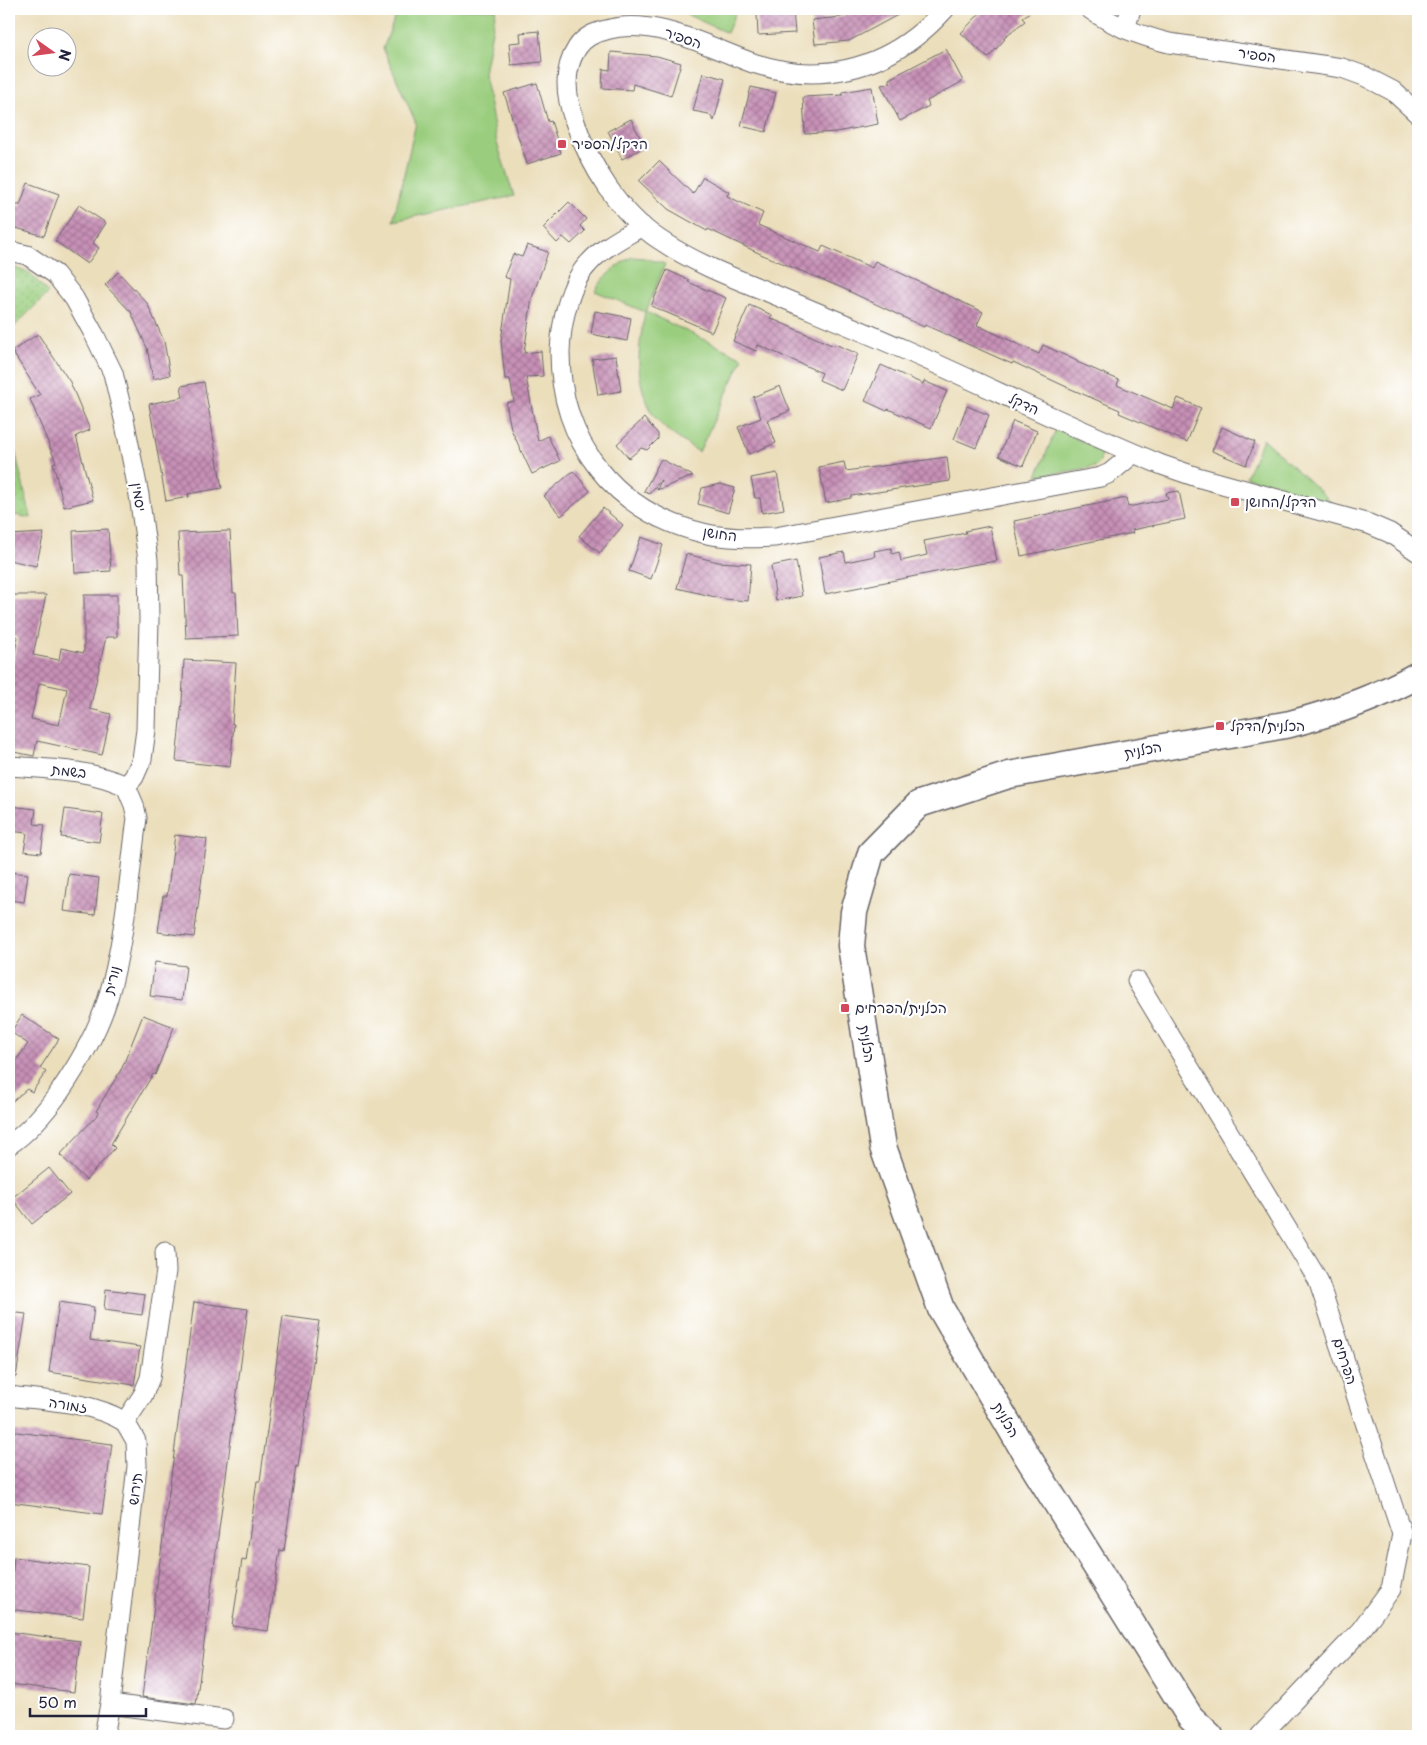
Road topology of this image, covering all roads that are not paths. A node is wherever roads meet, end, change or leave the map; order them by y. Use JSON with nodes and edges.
{"nodes":[{"id":1,"x":945,"y":9,"type":"edge"},
{"id":2,"x":1090,"y":9,"type":"edge"},
{"id":3,"x":1131,"y":9,"type":"edge"},
{"id":4,"x":1125,"y":29,"type":"junction"},
{"id":5,"x":1418,"y":114,"type":"edge"},
{"id":6,"x":642,"y":226,"type":"junction"},
{"id":7,"x":9,"y":251,"type":"edge"},
{"id":8,"x":1133,"y":454,"type":"junction"},
{"id":9,"x":1418,"y":552,"type":"edge"},
{"id":10,"x":1418,"y":675,"type":"edge"},
{"id":11,"x":9,"y":766,"type":"edge"},
{"id":12,"x":126,"y":786,"type":"junction"},
{"id":13,"x":1137,"y":981,"type":"dead end"},
{"id":14,"x":9,"y":1145,"type":"edge"},
{"id":15,"x":165,"y":1252,"type":"dead end"},
{"id":16,"x":9,"y":1396,"type":"edge"},
{"id":17,"x":124,"y":1422,"type":"junction"},
{"id":18,"x":110,"y":1704,"type":"junction"},
{"id":19,"x":224,"y":1719,"type":"dead end"},
{"id":20,"x":104,"y":1736,"type":"edge"},
{"id":21,"x":1210,"y":1736,"type":"edge"},
{"id":22,"x":1260,"y":1736,"type":"edge"}],
"edges":[{"from":1,"to":6,"type":"street","name":"הספיר"},
{"from":2,"to":4,"type":"street","name":"הספיר"},
{"from":3,"to":4,"type":"street"},
{"from":4,"to":5,"type":"street","name":"הספיר"},
{"from":6,"to":8,"type":"street","name":"הדקל"},
{"from":6,"to":8,"type":"street","name":"החושן"},
{"from":7,"to":12,"type":"street","name":"יסמין"},
{"from":8,"to":9,"type":"street","name":"הדקל"},
{"from":10,"to":21,"type":"street","name":"הכלנית"},
{"from":11,"to":12,"type":"street","name":"בשמת"},
{"from":12,"to":14,"type":"street","name":"נורית"},
{"from":13,"to":22,"type":"street","name":"הפרחים"},
{"from":15,"to":17,"type":"street"},
{"from":16,"to":17,"type":"street","name":"זמורה"},
{"from":17,"to":18,"type":"street","name":"תירוש"},
{"from":18,"to":19,"type":"street"},
{"from":18,"to":20,"type":"street","name":"תירוש"}]}
